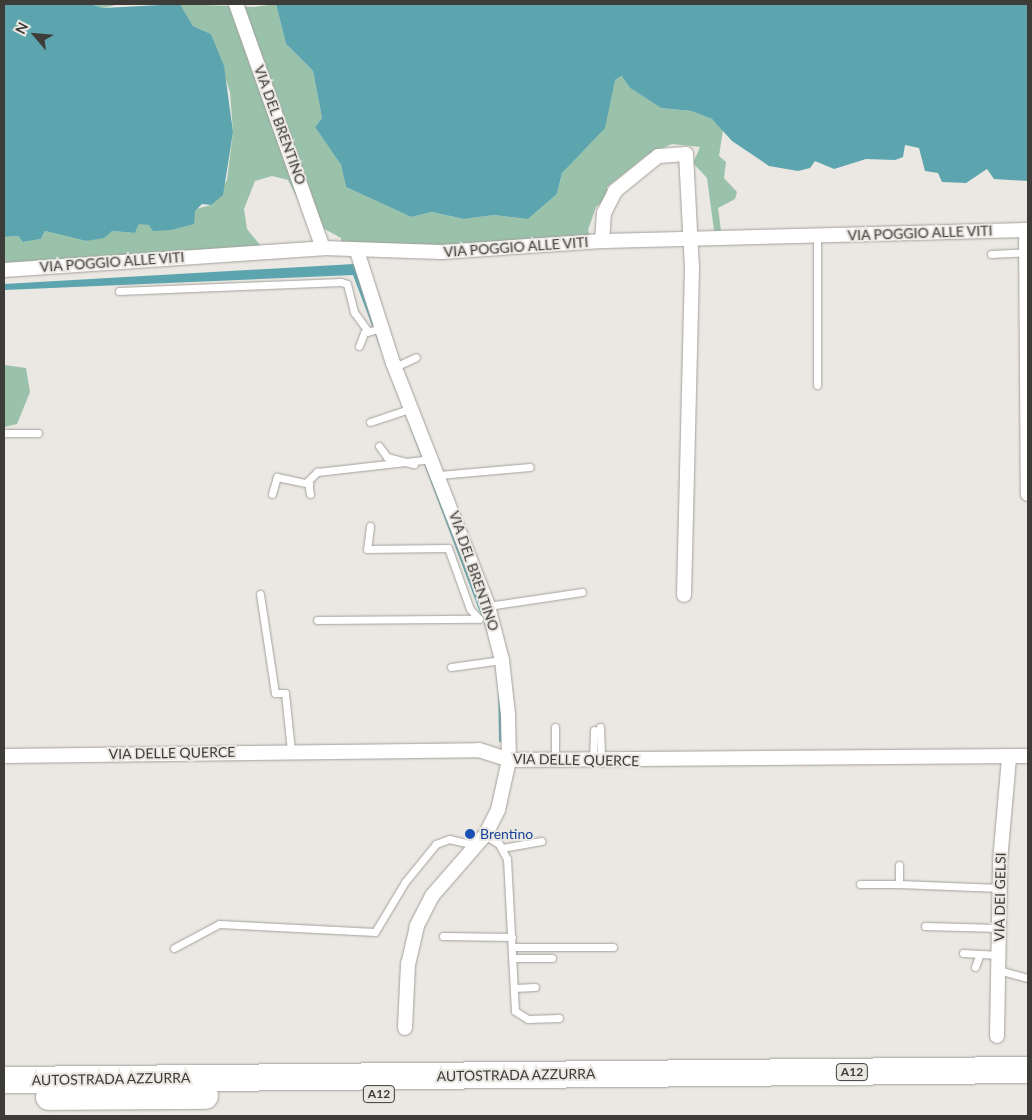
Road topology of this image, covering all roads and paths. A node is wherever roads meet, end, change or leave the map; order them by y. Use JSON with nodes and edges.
{"nodes":[{"id":1,"x":236,"y":4,"type":"edge"},
{"id":2,"x":1027,"y":230,"type":"edge"},
{"id":3,"x":817,"y":236,"type":"junction"},
{"id":4,"x":692,"y":239,"type":"junction"},
{"id":5,"x":602,"y":241,"type":"junction"},
{"id":6,"x":323,"y":248,"type":"junction"},
{"id":7,"x":357,"y":251,"type":"junction"},
{"id":8,"x":1026,"y":252,"type":"junction"},
{"id":9,"x":991,"y":254,"type":"dead end"},
{"id":10,"x":4,"y":270,"type":"edge"},
{"id":11,"x":119,"y":291,"type":"dead end"},
{"id":12,"x":374,"y":329,"type":"junction"},
{"id":13,"x":1028,"y":334,"type":"edge"},
{"id":14,"x":359,"y":346,"type":"dead end"},
{"id":15,"x":416,"y":357,"type":"dead end"},
{"id":16,"x":395,"y":367,"type":"junction"},
{"id":17,"x":817,"y":386,"type":"dead end"},
{"id":18,"x":412,"y":408,"type":"junction"},
{"id":19,"x":370,"y":422,"type":"dead end"},
{"id":20,"x":4,"y":433,"type":"edge"},
{"id":21,"x":38,"y":433,"type":"dead end"},
{"id":22,"x":380,"y":446,"type":"dead end"},
{"id":23,"x":433,"y":459,"type":"junction"},
{"id":24,"x":415,"y":465,"type":"junction"},
{"id":25,"x":530,"y":467,"type":"dead end"},
{"id":26,"x":439,"y":476,"type":"junction"},
{"id":27,"x":308,"y":484,"type":"junction"},
{"id":28,"x":272,"y":494,"type":"dead end"},
{"id":29,"x":310,"y":494,"type":"dead end"},
{"id":30,"x":1028,"y":494,"type":"edge"},
{"id":31,"x":370,"y":526,"type":"dead end"},
{"id":32,"x":582,"y":592,"type":"dead end"},
{"id":33,"x":260,"y":594,"type":"dead end"},
{"id":34,"x":684,"y":595,"type":"dead end"},
{"id":35,"x":486,"y":615,"type":"junction"},
{"id":36,"x":318,"y":620,"type":"dead end"},
{"id":37,"x":496,"y":661,"type":"junction"},
{"id":38,"x":451,"y":667,"type":"dead end"},
{"id":39,"x":555,"y":727,"type":"dead end"},
{"id":40,"x":597,"y":728,"type":"dead end"},
{"id":41,"x":291,"y":752,"type":"junction"},
{"id":42,"x":4,"y":756,"type":"edge"},
{"id":43,"x":1028,"y":756,"type":"edge"},
{"id":44,"x":1009,"y":759,"type":"junction"},
{"id":45,"x":509,"y":760,"type":"junction"},
{"id":46,"x":555,"y":760,"type":"junction"},
{"id":47,"x":597,"y":760,"type":"junction"},
{"id":48,"x":481,"y":840,"type":"junction"},
{"id":49,"x":541,"y":841,"type":"dead end"},
{"id":50,"x":502,"y":848,"type":"junction"},
{"id":51,"x":899,"y":866,"type":"dead end"},
{"id":52,"x":860,"y":884,"type":"dead end"},
{"id":53,"x":899,"y":884,"type":"junction"},
{"id":54,"x":1000,"y":888,"type":"junction"},
{"id":55,"x":925,"y":926,"type":"dead end"},
{"id":56,"x":999,"y":928,"type":"junction"},
{"id":57,"x":443,"y":936,"type":"dead end"},
{"id":58,"x":512,"y":937,"type":"junction"},
{"id":59,"x":512,"y":947,"type":"junction"},
{"id":60,"x":613,"y":947,"type":"dead end"},
{"id":61,"x":174,"y":948,"type":"dead end"},
{"id":62,"x":963,"y":953,"type":"dead end"},
{"id":63,"x":999,"y":955,"type":"junction"},
{"id":64,"x":979,"y":956,"type":"junction"},
{"id":65,"x":512,"y":958,"type":"junction"},
{"id":66,"x":552,"y":958,"type":"dead end"},
{"id":67,"x":975,"y":967,"type":"dead end"},
{"id":68,"x":998,"y":970,"type":"junction"},
{"id":69,"x":1028,"y":978,"type":"edge"},
{"id":70,"x":535,"y":987,"type":"dead end"},
{"id":71,"x":514,"y":988,"type":"junction"},
{"id":72,"x":559,"y":1018,"type":"dead end"},
{"id":73,"x":405,"y":1028,"type":"dead end"},
{"id":74,"x":998,"y":1036,"type":"dead end"},
{"id":75,"x":1028,"y":1070,"type":"edge"},
{"id":76,"x":4,"y":1080,"type":"edge"},
{"id":77,"x":1028,"y":1087,"type":"edge"},
{"id":78,"x":4,"y":1098,"type":"edge"}],
"edges":[{"from":1,"to":6,"type":"street","name":"VIA DEL BRENTINO"},
{"from":2,"to":3,"type":"street","name":"VIA POGGIO ALLE VITI"},
{"from":2,"to":8,"type":"street"},
{"from":3,"to":4,"type":"street","name":"VIA POGGIO ALLE VITI"},
{"from":3,"to":17,"type":"lane"},
{"from":4,"to":5,"type":"street","name":"VIA POGGIO ALLE VITI"},
{"from":4,"to":5,"type":"street"},
{"from":4,"to":34,"type":"street"},
{"from":5,"to":7,"type":"street","name":"VIA POGGIO ALLE VITI"},
{"from":6,"to":7,"type":"street","name":"VIA POGGIO ALLE VITI"},
{"from":6,"to":10,"type":"street","name":"VIA POGGIO ALLE VITI"},
{"from":7,"to":12,"type":"street","name":"VIA DEL BRENTINO"},
{"from":8,"to":9,"type":"lane"},
{"from":8,"to":13,"type":"street"},
{"from":11,"to":12,"type":"lane"},
{"from":12,"to":14,"type":"lane"},
{"from":12,"to":16,"type":"street","name":"VIA DEL BRENTINO"},
{"from":13,"to":30,"type":"street"},
{"from":15,"to":16,"type":"lane"},
{"from":16,"to":18,"type":"street","name":"VIA DEL BRENTINO"},
{"from":18,"to":19,"type":"lane"},
{"from":18,"to":23,"type":"street","name":"VIA DEL BRENTINO"},
{"from":20,"to":21,"type":"lane"},
{"from":22,"to":24,"type":"lane"},
{"from":23,"to":24,"type":"lane"},
{"from":23,"to":26,"type":"street","name":"VIA DEL BRENTINO"},
{"from":24,"to":27,"type":"lane"},
{"from":25,"to":26,"type":"lane"},
{"from":26,"to":35,"type":"street","name":"VIA DEL BRENTINO"},
{"from":27,"to":28,"type":"lane"},
{"from":27,"to":29,"type":"lane"},
{"from":31,"to":35,"type":"lane"},
{"from":32,"to":35,"type":"lane"},
{"from":33,"to":41,"type":"lane"},
{"from":35,"to":36,"type":"lane"},
{"from":35,"to":37,"type":"street","name":"VIA DEL BRENTINO"},
{"from":37,"to":38,"type":"lane"},
{"from":37,"to":45,"type":"street","name":"VIA DEL BRENTINO"},
{"from":39,"to":46,"type":"lane"},
{"from":40,"to":47,"type":"lane"},
{"from":41,"to":42,"type":"street","name":"VIA DELLE QUERCE"},
{"from":41,"to":45,"type":"street","name":"VIA DELLE QUERCE"},
{"from":43,"to":44,"type":"street","name":"VIA DELLE QUERCE"},
{"from":44,"to":47,"type":"street","name":"VIA DELLE QUERCE"},
{"from":44,"to":54,"type":"street","name":"VIA DEI GELSI"},
{"from":45,"to":46,"type":"street","name":"VIA DELLE QUERCE"},
{"from":45,"to":48,"type":"street","name":"VIA DEL BRENTINO"},
{"from":46,"to":47,"type":"street","name":"VIA DELLE QUERCE"},
{"from":48,"to":50,"type":"lane"},
{"from":48,"to":61,"type":"lane"},
{"from":48,"to":73,"type":"street","name":"VIA DEL BRENTINO"},
{"from":49,"to":50,"type":"lane"},
{"from":50,"to":58,"type":"lane"},
{"from":51,"to":53,"type":"lane"},
{"from":52,"to":53,"type":"lane"},
{"from":53,"to":54,"type":"lane"},
{"from":54,"to":56,"type":"street","name":"VIA DEI GELSI"},
{"from":55,"to":56,"type":"lane"},
{"from":56,"to":63,"type":"street","name":"VIA DEI GELSI"},
{"from":57,"to":58,"type":"lane"},
{"from":58,"to":59,"type":"lane"},
{"from":59,"to":60,"type":"lane"},
{"from":59,"to":65,"type":"lane"},
{"from":62,"to":64,"type":"lane"},
{"from":63,"to":64,"type":"lane"},
{"from":63,"to":68,"type":"street","name":"VIA DEI GELSI"},
{"from":64,"to":67,"type":"lane"},
{"from":65,"to":66,"type":"lane"},
{"from":65,"to":71,"type":"lane"},
{"from":68,"to":69,"type":"lane"},
{"from":68,"to":74,"type":"street","name":"VIA DEI GELSI"},
{"from":70,"to":71,"type":"lane"},
{"from":71,"to":72,"type":"lane"},
{"from":75,"to":76,"type":"highway","name":"AUTOSTRADA AZZURRA","number":"A12"},
{"from":77,"to":78,"type":"highway","name":"AUTOSTRADA AZZURRA","number":"A12"}]}
